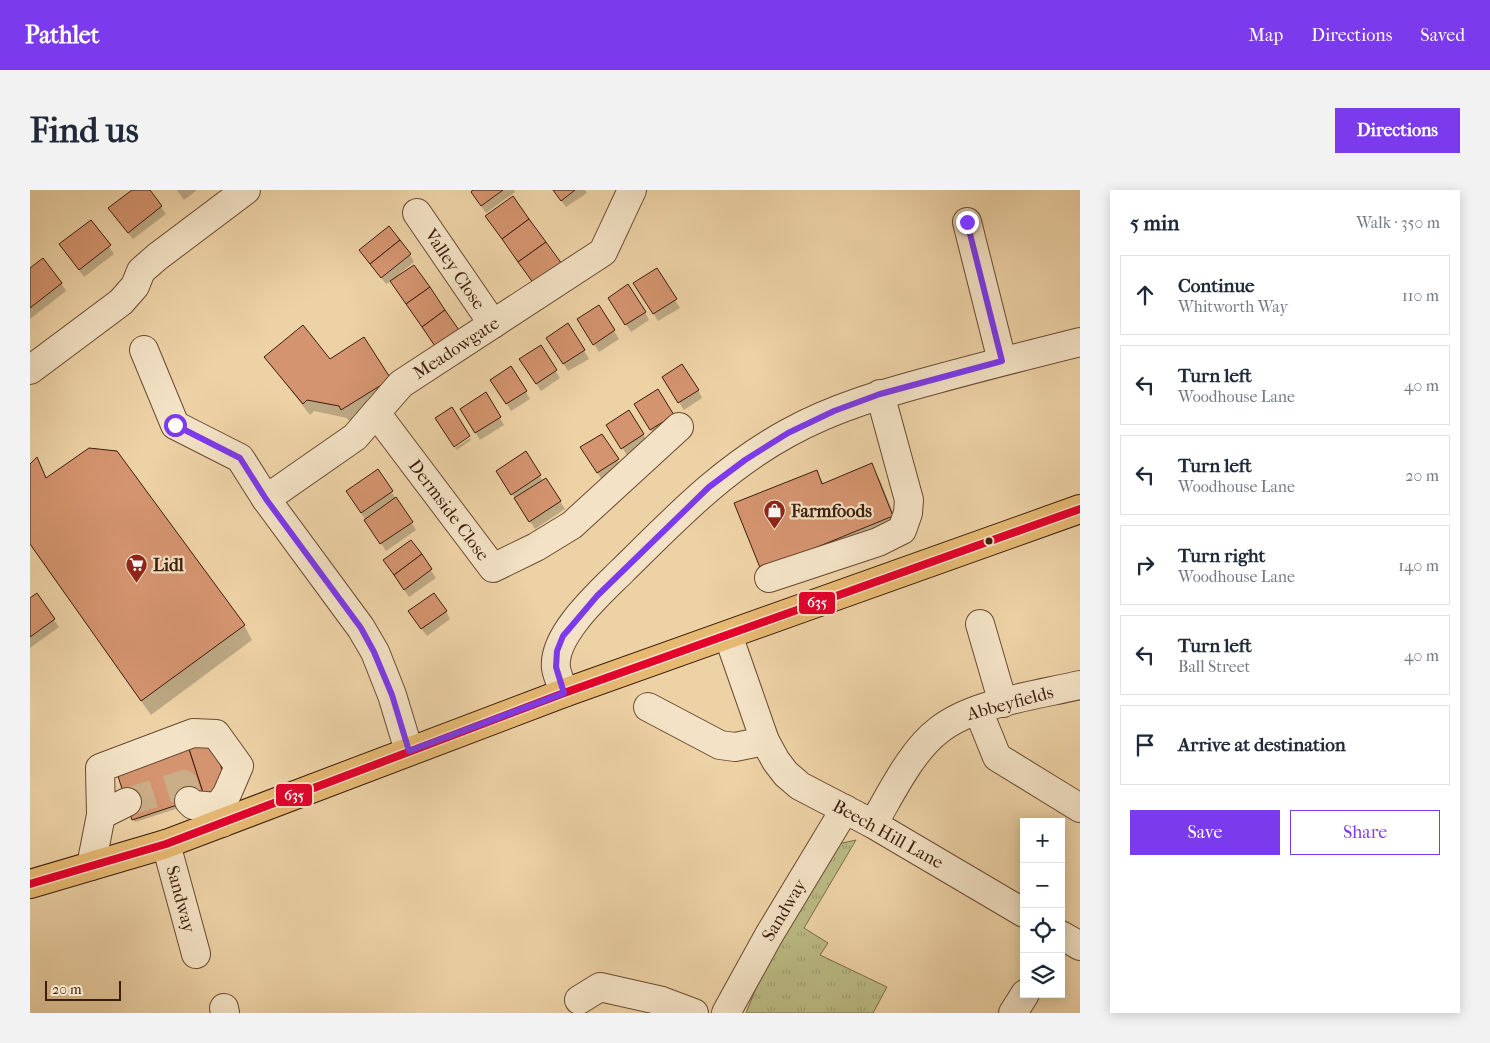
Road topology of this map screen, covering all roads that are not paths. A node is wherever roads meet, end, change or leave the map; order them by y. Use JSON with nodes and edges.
{"nodes":[{"id":1,"x":246,"y":190,"type":"edge"},
{"id":2,"x":632,"y":190,"type":"edge"},
{"id":3,"x":416,"y":213,"type":"dead end"},
{"id":4,"x":967,"y":222,"type":"dead end"},
{"id":5,"x":493,"y":324,"type":"junction"},
{"id":6,"x":1080,"y":342,"type":"edge"},
{"id":7,"x":144,"y":350,"type":"dead end"},
{"id":8,"x":1002,"y":361,"type":"junction"},
{"id":9,"x":30,"y":370,"type":"edge"},
{"id":10,"x":880,"y":394,"type":"junction"},
{"id":11,"x":376,"y":413,"type":"junction"},
{"id":12,"x":679,"y":427,"type":"dead end"},
{"id":13,"x":266,"y":499,"type":"junction"},
{"id":14,"x":1080,"y":509,"type":"edge"},
{"id":15,"x":769,"y":578,"type":"dead end"},
{"id":16,"x":980,"y":624,"type":"dead end"},
{"id":17,"x":728,"y":635,"type":"junction"},
{"id":18,"x":1080,"y":686,"type":"edge"},
{"id":19,"x":564,"y":693,"type":"junction"},
{"id":20,"x":991,"y":706,"type":"junction"},
{"id":21,"x":648,"y":707,"type":"dead end"},
{"id":22,"x":765,"y":741,"type":"junction"},
{"id":23,"x":409,"y":751,"type":"junction"},
{"id":24,"x":189,"y":801,"type":"tunnel mouth"},
{"id":25,"x":126,"y":802,"type":"tunnel mouth"},
{"id":26,"x":1080,"y":808,"type":"edge"},
{"id":27,"x":845,"y":809,"type":"junction"},
{"id":28,"x":101,"y":815,"type":"junction"},
{"id":29,"x":220,"y":815,"type":"junction"},
{"id":30,"x":873,"y":824,"type":"junction"},
{"id":31,"x":166,"y":844,"type":"junction"},
{"id":32,"x":91,"y":866,"type":"junction"},
{"id":33,"x":30,"y":884,"type":"edge"},
{"id":34,"x":1020,"y":911,"type":"edge"},
{"id":35,"x":196,"y":954,"type":"dead end"},
{"id":36,"x":594,"y":986,"type":"dead end"},
{"id":37,"x":1022,"y":998,"type":"edge"},
{"id":38,"x":694,"y":1013,"type":"edge"},
{"id":39,"x":726,"y":1013,"type":"edge"},
{"id":40,"x":1013,"y":1013,"type":"edge"}],
"edges":[{"from":1,"to":9,"type":"street"},
{"from":2,"to":5,"type":"street","name":"Meadowgate"},
{"from":3,"to":5,"type":"street","name":"Valley Close"},
{"from":4,"to":8,"type":"street"},
{"from":5,"to":11,"type":"street","name":"Meadowgate"},
{"from":6,"to":8,"type":"street"},
{"from":7,"to":13,"type":"street"},
{"from":8,"to":10,"type":"street"},
{"from":10,"to":15,"type":"street"},
{"from":10,"to":19,"type":"street"},
{"from":11,"to":12,"type":"street","name":"Dermside Close"},
{"from":11,"to":13,"type":"street","name":"Meadowgate"},
{"from":13,"to":23,"type":"street"},
{"from":14,"to":17,"type":"main road"},
{"from":16,"to":20,"type":"street"},
{"from":17,"to":19,"type":"main road"},
{"from":17,"to":22,"type":"street","name":"Beech Hill Lane"},
{"from":18,"to":20,"type":"street","name":"Abbeyfields"},
{"from":19,"to":23,"type":"main road"},
{"from":20,"to":26,"type":"street"},
{"from":20,"to":30,"type":"street","name":"Abbeyfields"},
{"from":21,"to":22,"type":"street"},
{"from":22,"to":27,"type":"street","name":"Beech Hill Lane"},
{"from":23,"to":29,"type":"main road"},
{"from":24,"to":29,"type":"street"},
{"from":25,"to":28,"type":"street"},
{"from":27,"to":30,"type":"street","name":"Beech Hill Lane"},
{"from":27,"to":39,"type":"street","name":"Sandway"},
{"from":28,"to":29,"type":"street"},
{"from":28,"to":32,"type":"street"},
{"from":29,"to":31,"type":"main road"},
{"from":30,"to":34,"type":"street","name":"Beech Hill Lane"},
{"from":31,"to":32,"type":"main road"},
{"from":31,"to":35,"type":"street","name":"Sandway"},
{"from":32,"to":33,"type":"main road"},
{"from":36,"to":38,"type":"street"},
{"from":37,"to":40,"type":"street"}]}
